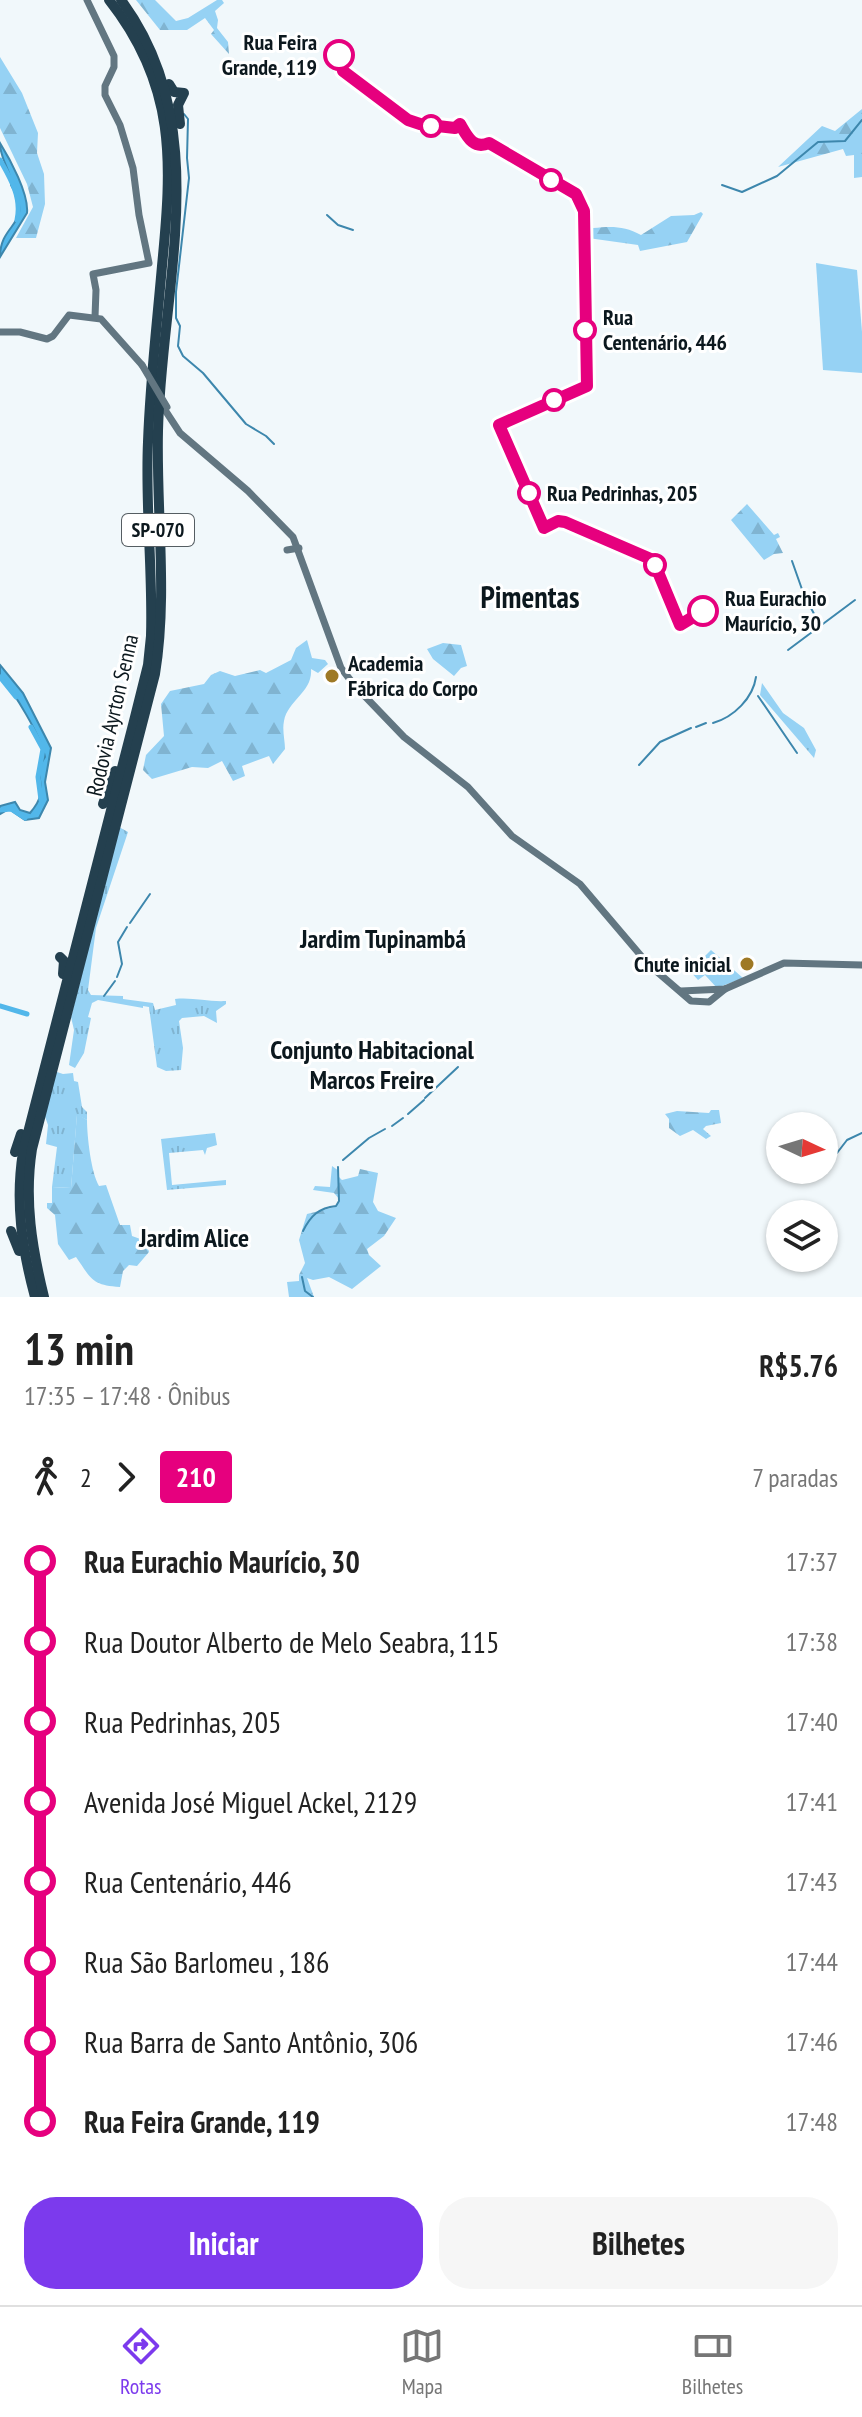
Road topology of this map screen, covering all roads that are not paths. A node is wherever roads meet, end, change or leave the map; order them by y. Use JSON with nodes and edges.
{"nodes":[{"id":1,"x":87,"y":0,"type":"edge"},
{"id":2,"x":109,"y":0,"type":"edge"},
{"id":3,"x":124,"y":0,"type":"edge"},
{"id":4,"x":178,"y":186,"type":"junction"},
{"id":5,"x":95,"y":317,"type":"junction"},
{"id":6,"x":0,"y":332,"type":"edge"},
{"id":7,"x":299,"y":548,"type":"junction"},
{"id":8,"x":287,"y":550,"type":"dead end"},
{"id":9,"x":134,"y":721,"type":"junction"},
{"id":10,"x":103,"y":804,"type":"dead end"},
{"id":11,"x":60,"y":957,"type":"dead end"},
{"id":12,"x":862,"y":965,"type":"edge"},
{"id":13,"x":53,"y":1031,"type":"junction"},
{"id":14,"x":51,"y":1057,"type":"junction"},
{"id":15,"x":47,"y":1072,"type":"junction"},
{"id":16,"x":37,"y":1095,"type":"junction"},
{"id":17,"x":15,"y":1152,"type":"dead end"},
{"id":18,"x":11,"y":1231,"type":"dead end"},
{"id":19,"x":33,"y":1297,"type":"edge"},
{"id":20,"x":44,"y":1297,"type":"edge"}],
"edges":[{"from":1,"to":5,"type":"main road"},
{"from":2,"to":9,"type":"highway","name":"Rodovia Ayrton Senna","number":"SP-070"},
{"from":3,"to":4,"type":"highway","name":"Rodovia Ayrton Senna","number":"SP-070"},
{"from":3,"to":4,"type":"highway"},
{"from":4,"to":14,"type":"highway","name":"Rodovia Ayrton Senna","number":"SP-070"},
{"from":5,"to":6,"type":"main road"},
{"from":5,"to":7,"type":"main road","bridge":true},
{"from":7,"to":8,"type":"main road"},
{"from":7,"to":12,"type":"main road"},
{"from":9,"to":10,"type":"highway"},
{"from":9,"to":13,"type":"highway","name":"Rodovia Ayrton Senna","number":"SP-070"},
{"from":11,"to":13,"type":"highway"},
{"from":13,"to":14,"type":"highway","name":"Rodovia Ayrton Senna","number":"SP-070"},
{"from":14,"to":15,"type":"highway","name":"Rodovia Ayrton Senna","number":"SP-070"},
{"from":15,"to":16,"type":"highway","name":"Rodovia Ayrton Senna","number":"SP-070"},
{"from":15,"to":20,"type":"highway","name":"Rodovia Ayrton Senna","number":"SP-070"},
{"from":16,"to":17,"type":"highway"},
{"from":16,"to":19,"type":"highway","name":"Rodovia Ayrton Senna","number":"SP-070"},
{"from":18,"to":19,"type":"highway"}]}
